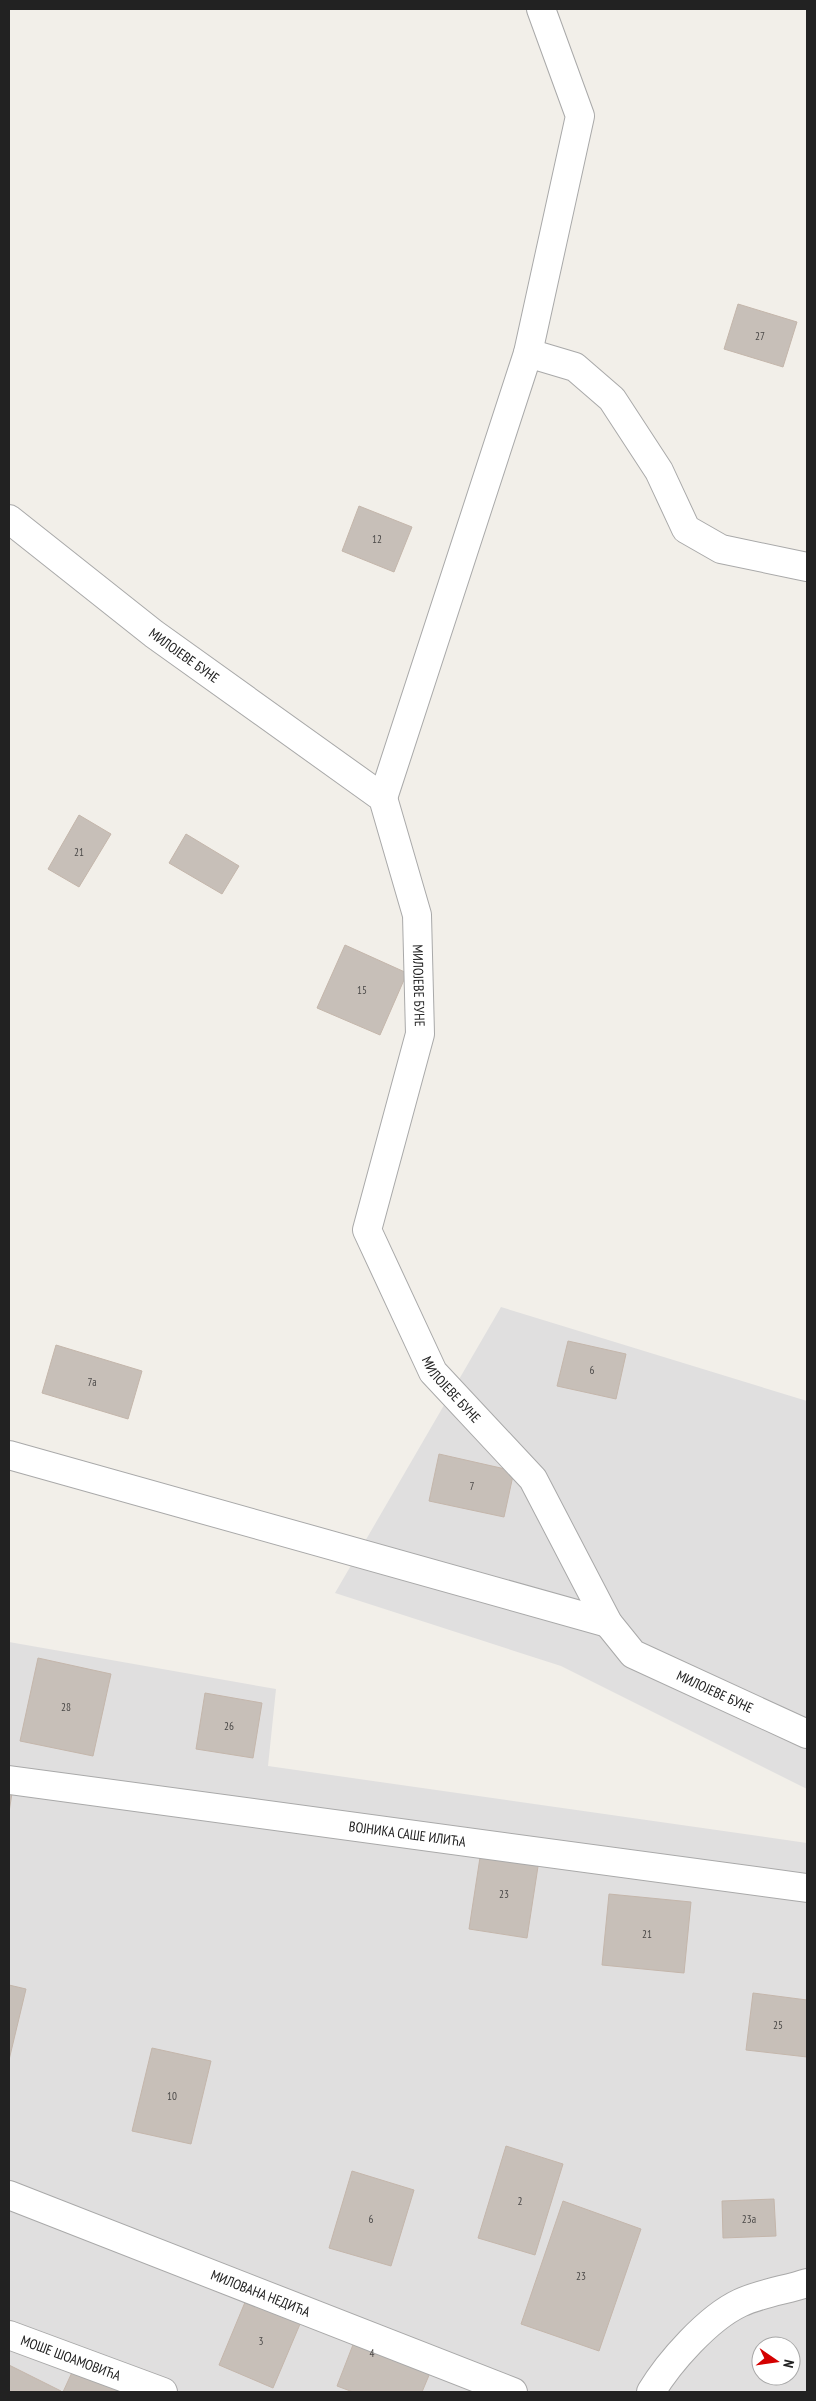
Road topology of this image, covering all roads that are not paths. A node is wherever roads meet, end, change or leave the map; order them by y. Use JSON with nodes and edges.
{"nodes":[{"id":1,"x":540,"y":9,"type":"edge"},
{"id":2,"x":528,"y":353,"type":"junction"},
{"id":3,"x":9,"y":519,"type":"edge"},
{"id":4,"x":807,"y":567,"type":"edge"},
{"id":5,"x":383,"y":798,"type":"junction"},
{"id":6,"x":9,"y":1455,"type":"edge"},
{"id":7,"x":608,"y":1623,"type":"junction"},
{"id":8,"x":807,"y":1734,"type":"edge"},
{"id":9,"x":9,"y":1780,"type":"edge"},
{"id":10,"x":807,"y":1888,"type":"edge"},
{"id":11,"x":9,"y":2195,"type":"edge"},
{"id":12,"x":807,"y":2283,"type":"edge"},
{"id":13,"x":9,"y":2335,"type":"edge"},
{"id":14,"x":163,"y":2392,"type":"edge"},
{"id":15,"x":513,"y":2392,"type":"edge"},
{"id":16,"x":651,"y":2392,"type":"edge"}],
"edges":[{"from":1,"to":2,"type":"street"},
{"from":2,"to":4,"type":"street"},
{"from":2,"to":5,"type":"street"},
{"from":3,"to":5,"type":"street","name":"МИЛОЈЕВЕ БУНЕ"},
{"from":5,"to":7,"type":"street","name":"МИЛОЈЕВЕ БУНЕ"},
{"from":6,"to":7,"type":"street"},
{"from":7,"to":8,"type":"street","name":"МИЛОЈЕВЕ БУНЕ"},
{"from":9,"to":10,"type":"street","name":"ВОЈНИКА САШЕ ИЛИЋА"},
{"from":11,"to":15,"type":"street","name":"МИЛОВАНА НЕДИЋА"},
{"from":12,"to":16,"type":"street"},
{"from":13,"to":14,"type":"street","name":"МОШЕ ШОАМОВИЋА"}]}
